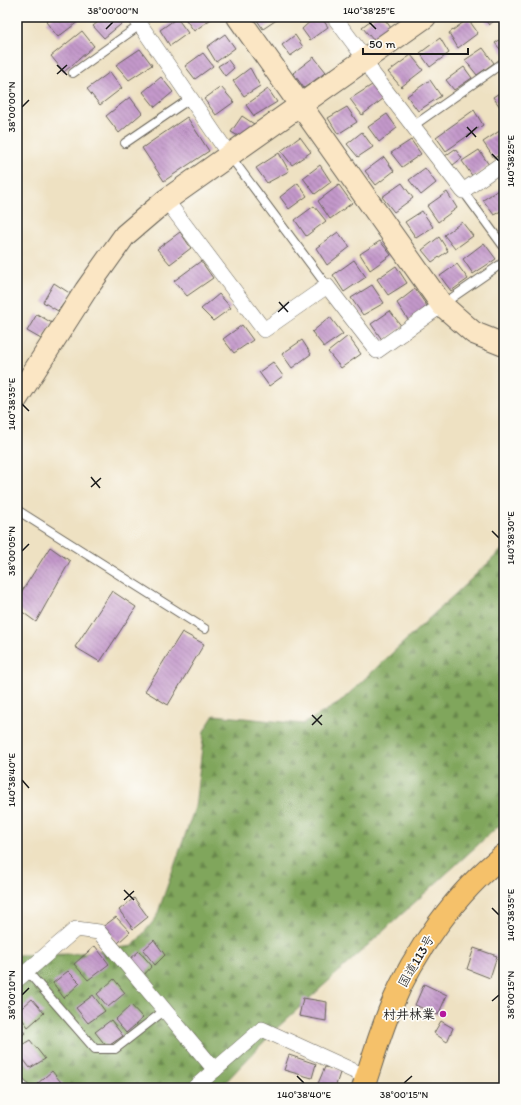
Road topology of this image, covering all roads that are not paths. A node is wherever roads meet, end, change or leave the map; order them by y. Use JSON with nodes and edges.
{"nodes":[{"id":1,"x":238,"y":17,"type":"edge"},
{"id":2,"x":334,"y":17,"type":"edge"},
{"id":3,"x":425,"y":17,"type":"edge"},
{"id":4,"x":137,"y":21,"type":"edge"},
{"id":5,"x":366,"y":60,"type":"junction"},
{"id":6,"x":504,"y":62,"type":"edge"},
{"id":7,"x":73,"y":73,"type":"dead end"},
{"id":8,"x":191,"y":98,"type":"junction"},
{"id":9,"x":301,"y":105,"type":"junction"},
{"id":10,"x":413,"y":126,"type":"junction"},
{"id":11,"x":125,"y":143,"type":"dead end"},
{"id":12,"x":230,"y":156,"type":"junction"},
{"id":13,"x":504,"y":162,"type":"edge"},
{"id":14,"x":463,"y":191,"type":"junction"},
{"id":15,"x":166,"y":200,"type":"junction"},
{"id":16,"x":504,"y":247,"type":"edge"},
{"id":17,"x":504,"y":262,"type":"edge"},
{"id":18,"x":327,"y":286,"type":"junction"},
{"id":19,"x":442,"y":305,"type":"junction"},
{"id":20,"x":504,"y":345,"type":"edge"},
{"id":21,"x":17,"y":398,"type":"edge"},
{"id":22,"x":17,"y":510,"type":"edge"},
{"id":23,"x":205,"y":629,"type":"dead end"},
{"id":24,"x":504,"y":855,"type":"edge"},
{"id":25,"x":22,"y":976,"type":"edge"},
{"id":26,"x":164,"y":1010,"type":"junction"},
{"id":27,"x":215,"y":1070,"type":"junction"},
{"id":28,"x":17,"y":1079,"type":"edge"},
{"id":29,"x":365,"y":1082,"type":"edge"},
{"id":30,"x":25,"y":1088,"type":"edge"},
{"id":31,"x":194,"y":1088,"type":"edge"}],
"edges":[{"from":1,"to":9,"type":"street"},
{"from":2,"to":5,"type":"street"},
{"from":3,"to":5,"type":"street"},
{"from":4,"to":7,"type":"lane"},
{"from":4,"to":8,"type":"street"},
{"from":5,"to":9,"type":"street"},
{"from":5,"to":10,"type":"street"},
{"from":6,"to":10,"type":"lane"},
{"from":8,"to":11,"type":"lane"},
{"from":8,"to":12,"type":"street"},
{"from":9,"to":12,"type":"street"},
{"from":9,"to":19,"type":"street"},
{"from":10,"to":14,"type":"street"},
{"from":12,"to":15,"type":"street"},
{"from":12,"to":18,"type":"lane"},
{"from":13,"to":14,"type":"street"},
{"from":14,"to":16,"type":"lane"},
{"from":15,"to":18,"type":"street"},
{"from":15,"to":21,"type":"street"},
{"from":17,"to":19,"type":"lane"},
{"from":18,"to":19,"type":"street"},
{"from":19,"to":20,"type":"street"},
{"from":22,"to":23,"type":"lane"},
{"from":24,"to":29,"type":"highway","name":"国道113号"},
{"from":25,"to":26,"type":"lane"},
{"from":25,"to":26,"type":"street"},
{"from":26,"to":27,"type":"street"},
{"from":27,"to":29,"type":"street"},
{"from":27,"to":31,"type":"street"},
{"from":28,"to":30,"type":"lane"}]}
